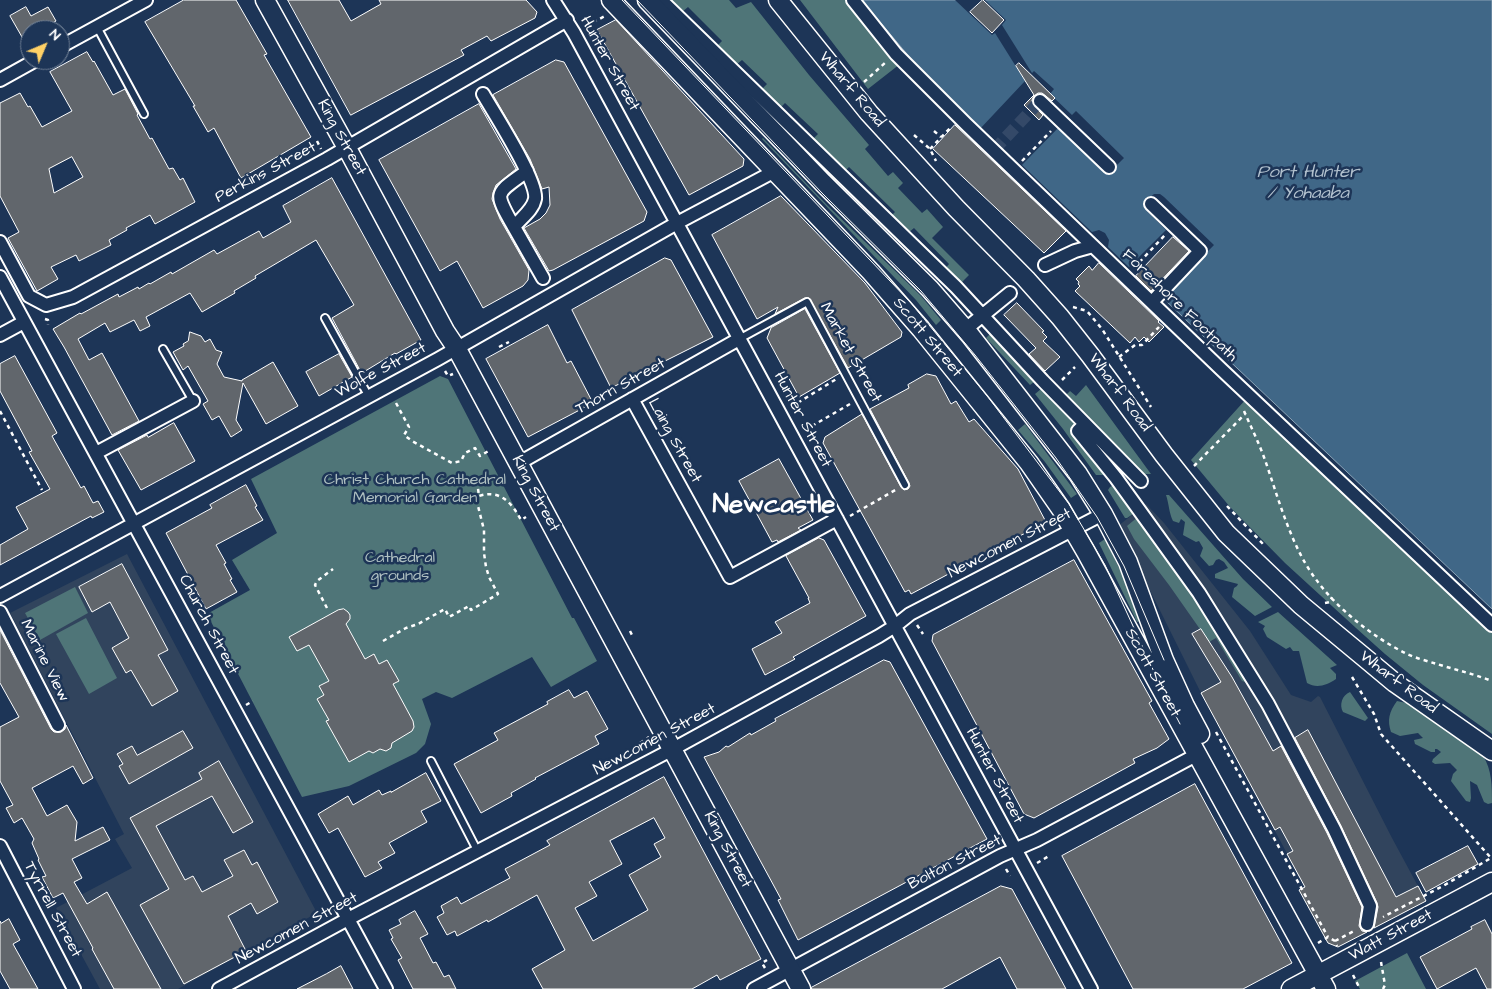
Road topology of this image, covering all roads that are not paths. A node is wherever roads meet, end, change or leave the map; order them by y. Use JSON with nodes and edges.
{"nodes":[{"id":1,"x":146,"y":0,"type":"edge"},
{"id":2,"x":266,"y":0,"type":"edge"},
{"id":3,"x":553,"y":0,"type":"edge"},
{"id":4,"x":647,"y":0,"type":"edge"},
{"id":5,"x":661,"y":0,"type":"edge"},
{"id":6,"x":778,"y":0,"type":"edge"},
{"id":7,"x":853,"y":0,"type":"edge"},
{"id":8,"x":608,"y":8,"type":"edge"},
{"id":9,"x":567,"y":20,"type":"junction"},
{"id":10,"x":97,"y":27,"type":"junction"},
{"id":11,"x":70,"y":42,"type":"edge"},
{"id":12,"x":20,"y":69,"type":"edge"},
{"id":13,"x":0,"y":80,"type":"edge"},
{"id":14,"x":484,"y":94,"type":"dead end"},
{"id":15,"x":1040,"y":101,"type":"dead end"},
{"id":16,"x":144,"y":114,"type":"dead end"},
{"id":17,"x":347,"y":148,"type":"junction"},
{"id":18,"x":1109,"y":167,"type":"dead end"},
{"id":19,"x":527,"y":171,"type":"junction"},
{"id":20,"x":775,"y":171,"type":"junction"},
{"id":21,"x":1152,"y":204,"type":"dead end"},
{"id":22,"x":677,"y":223,"type":"junction"},
{"id":23,"x":514,"y":226,"type":"junction"},
{"id":24,"x":0,"y":242,"type":"edge"},
{"id":25,"x":1093,"y":246,"type":"junction"},
{"id":26,"x":1045,"y":265,"type":"dead end"},
{"id":27,"x":0,"y":277,"type":"edge"},
{"id":28,"x":543,"y":278,"type":"dead end"},
{"id":29,"x":1010,"y":293,"type":"dead end"},
{"id":30,"x":1152,"y":302,"type":"junction"},
{"id":31,"x":983,"y":315,"type":"junction"},
{"id":32,"x":325,"y":318,"type":"dead end"},
{"id":33,"x":24,"y":322,"type":"junction"},
{"id":34,"x":972,"y":324,"type":"dead end"},
{"id":35,"x":0,"y":334,"type":"edge"},
{"id":36,"x":739,"y":339,"type":"junction"},
{"id":37,"x":163,"y":348,"type":"dead end"},
{"id":38,"x":457,"y":349,"type":"junction"},
{"id":39,"x":369,"y":396,"type":"junction"},
{"id":40,"x":632,"y":399,"type":"junction"},
{"id":41,"x":193,"y":402,"type":"joint"},
{"id":42,"x":1085,"y":424,"type":"junction"},
{"id":43,"x":96,"y":454,"type":"junction"},
{"id":44,"x":519,"y":463,"type":"junction"},
{"id":45,"x":1141,"y":481,"type":"dead end"},
{"id":46,"x":905,"y":485,"type":"road end"},
{"id":47,"x":1103,"y":514,"type":"junction"},
{"id":48,"x":841,"y":519,"type":"junction"},
{"id":49,"x":134,"y":523,"type":"junction"},
{"id":50,"x":1074,"y":530,"type":"junction"},
{"id":51,"x":0,"y":596,"type":"edge"},
{"id":52,"x":0,"y":612,"type":"edge"},
{"id":53,"x":895,"y":626,"type":"junction"},
{"id":54,"x":1492,"y":626,"type":"edge"},
{"id":55,"x":58,"y":725,"type":"dead end"},
{"id":56,"x":673,"y":749,"type":"junction"},
{"id":57,"x":1492,"y":751,"type":"edge"},
{"id":58,"x":1198,"y":754,"type":"junction"},
{"id":59,"x":431,"y":761,"type":"dead end"},
{"id":60,"x":0,"y":847,"type":"edge"},
{"id":61,"x":1016,"y":850,"type":"junction"},
{"id":62,"x":478,"y":852,"type":"junction"},
{"id":63,"x":1492,"y":882,"type":"edge"},
{"id":64,"x":348,"y":919,"type":"junction"},
{"id":65,"x":1367,"y":924,"type":"road end"},
{"id":66,"x":791,"y":969,"type":"junction"},
{"id":67,"x":1324,"y":978,"type":"edge"},
{"id":68,"x":74,"y":989,"type":"edge"},
{"id":69,"x":219,"y":989,"type":"edge"},
{"id":70,"x":386,"y":989,"type":"edge"},
{"id":71,"x":754,"y":989,"type":"edge"},
{"id":72,"x":801,"y":989,"type":"edge"},
{"id":73,"x":1091,"y":989,"type":"edge"},
{"id":74,"x":1291,"y":989,"type":"edge"},
{"id":75,"x":1339,"y":989,"type":"edge"}],
"edges":[{"from":1,"to":10,"type":"street"},
{"from":2,"to":17,"type":"main road","name":"King Street"},
{"from":3,"to":9,"type":"street","name":"Hunter Street"},
{"from":4,"to":47,"type":"main road","name":"Scott Street"},
{"from":5,"to":31,"type":"street"},
{"from":6,"to":57,"type":"main road","name":"Wharf Road"},
{"from":7,"to":25,"type":"street","name":"Foreshore Footpath"},
{"from":8,"to":20,"type":"main road","name":"Scott Street"},
{"from":9,"to":17,"type":"street","name":"Perkins Street"},
{"from":9,"to":22,"type":"street","name":"Hunter Street"},
{"from":10,"to":11,"type":"street"},
{"from":10,"to":16,"type":"lane"},
{"from":12,"to":13,"type":"street"},
{"from":14,"to":19,"type":"street"},
{"from":15,"to":18,"type":"street"},
{"from":17,"to":24,"type":"street","name":"Perkins Street"},
{"from":17,"to":38,"type":"main road","name":"King Street"},
{"from":19,"to":23,"type":"street"},
{"from":19,"to":23,"type":"street"},
{"from":20,"to":22,"type":"street","name":"Wolfe Street"},
{"from":20,"to":50,"type":"main road","name":"Scott Street"},
{"from":21,"to":30,"type":"street"},
{"from":22,"to":36,"type":"street","name":"Hunter Street"},
{"from":22,"to":38,"type":"street","name":"Wolfe Street"},
{"from":23,"to":28,"type":"street"},
{"from":25,"to":26,"type":"street"},
{"from":25,"to":30,"type":"street","name":"Foreshore Footpath"},
{"from":27,"to":33,"type":"street","name":"Church Street"},
{"from":29,"to":31,"type":"street"},
{"from":30,"to":54,"type":"street","name":"Foreshore Footpath"},
{"from":31,"to":34,"type":"street"},
{"from":31,"to":42,"type":"street"},
{"from":32,"to":39,"type":"lane"},
{"from":33,"to":35,"type":"street"},
{"from":33,"to":43,"type":"street","name":"Church Street"},
{"from":36,"to":40,"type":"street","name":"Thorn Street"},
{"from":36,"to":46,"type":"lane","name":"Market Street"},
{"from":36,"to":48,"type":"street","name":"Hunter Street"},
{"from":37,"to":41,"type":"lane"},
{"from":38,"to":39,"type":"street","name":"Wolfe Street"},
{"from":38,"to":44,"type":"main road","name":"King Street"},
{"from":39,"to":49,"type":"street","name":"Wolfe Street"},
{"from":40,"to":44,"type":"street","name":"Thorn Street"},
{"from":40,"to":48,"type":"street","name":"Laing Street"},
{"from":41,"to":43,"type":"street"},
{"from":42,"to":45,"type":"street"},
{"from":42,"to":65,"type":"street"},
{"from":43,"to":49,"type":"street","name":"Church Street"},
{"from":44,"to":56,"type":"main road","name":"King Street"},
{"from":47,"to":50,"type":"street","name":"Newcomen Street"},
{"from":47,"to":67,"type":"main road","name":"Scott Street"},
{"from":48,"to":53,"type":"street","name":"Hunter Street"},
{"from":49,"to":51,"type":"street","name":"Wolfe Street"},
{"from":49,"to":64,"type":"street","name":"Church Street"},
{"from":50,"to":53,"type":"street","name":"Newcomen Street"},
{"from":50,"to":58,"type":"main road","name":"Scott Street"},
{"from":52,"to":55,"type":"street","name":"Marine View"},
{"from":53,"to":56,"type":"street","name":"Newcomen Street"},
{"from":53,"to":61,"type":"street","name":"Hunter Street"},
{"from":56,"to":62,"type":"street","name":"Newcomen Street"},
{"from":56,"to":66,"type":"main road","name":"King Street"},
{"from":58,"to":61,"type":"street","name":"Bolton Street"},
{"from":58,"to":67,"type":"main road","name":"Scott Street"},
{"from":59,"to":62,"type":"lane"},
{"from":60,"to":68,"type":"street","name":"Tyrrell Street"},
{"from":61,"to":66,"type":"street","name":"Bolton Street"},
{"from":61,"to":73,"type":"street","name":"Hunter Street"},
{"from":62,"to":64,"type":"street","name":"Newcomen Street"},
{"from":63,"to":67,"type":"main road","name":"Watt Street"},
{"from":64,"to":69,"type":"street","name":"Newcomen Street"},
{"from":64,"to":70,"type":"street","name":"Church Street"},
{"from":66,"to":71,"type":"street","name":"Bolton Street"},
{"from":66,"to":72,"type":"main road","name":"King Street"},
{"from":67,"to":74,"type":"main road","name":"Watt Street"},
{"from":67,"to":75,"type":"main road"}]}
